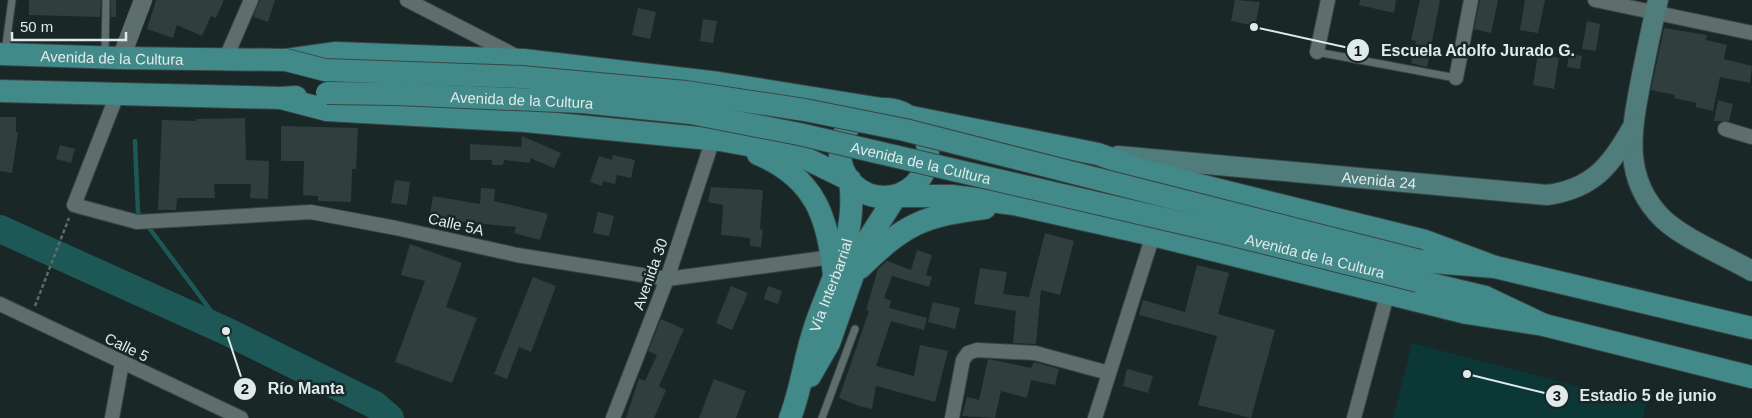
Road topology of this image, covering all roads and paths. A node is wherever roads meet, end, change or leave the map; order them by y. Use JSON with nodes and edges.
{"nodes":[{"id":1,"x":12,"y":0,"type":"edge"},
{"id":2,"x":106,"y":0,"type":"edge"},
{"id":3,"x":143,"y":0,"type":"edge"},
{"id":4,"x":251,"y":0,"type":"edge"},
{"id":5,"x":407,"y":0,"type":"edge"},
{"id":6,"x":1328,"y":0,"type":"edge"},
{"id":7,"x":1471,"y":0,"type":"edge"},
{"id":8,"x":1595,"y":0,"type":"edge"},
{"id":9,"x":1656,"y":7,"type":"edge"},
{"id":10,"x":1752,"y":33,"type":"edge"},
{"id":11,"x":1317,"y":52,"type":"joint"},
{"id":12,"x":3,"y":54,"type":"edge"},
{"id":13,"x":113,"y":58,"type":"junction"},
{"id":14,"x":224,"y":60,"type":"junction"},
{"id":15,"x":286,"y":60,"type":"junction"},
{"id":16,"x":524,"y":60,"type":"junction"},
{"id":17,"x":1456,"y":78,"type":"joint"},
{"id":18,"x":0,"y":91,"type":"edge"},
{"id":19,"x":117,"y":95,"type":"junction"},
{"id":20,"x":281,"y":98,"type":"junction"},
{"id":21,"x":900,"y":113,"type":"junction"},
{"id":22,"x":1632,"y":128,"type":"junction"},
{"id":23,"x":1725,"y":129,"type":"dead end"},
{"id":24,"x":1752,"y":137,"type":"edge"},
{"id":25,"x":716,"y":139,"type":"junction"},
{"id":26,"x":1098,"y":154,"type":"junction"},
{"id":27,"x":850,"y":180,"type":"junction"},
{"id":28,"x":896,"y":196,"type":"junction"},
{"id":29,"x":1014,"y":204,"type":"junction"},
{"id":30,"x":72,"y":208,"type":"junction"},
{"id":31,"x":1153,"y":235,"type":"junction"},
{"id":32,"x":1495,"y":267,"type":"junction"},
{"id":33,"x":840,"y":269,"type":"junction"},
{"id":34,"x":1419,"y":271,"type":"junction"},
{"id":35,"x":1752,"y":271,"type":"edge"},
{"id":36,"x":667,"y":279,"type":"junction"},
{"id":37,"x":1387,"y":295,"type":"junction"},
{"id":38,"x":0,"y":304,"type":"edge"},
{"id":39,"x":33,"y":310,"type":"dead end"},
{"id":40,"x":1544,"y":325,"type":"junction"},
{"id":41,"x":1752,"y":328,"type":"edge"},
{"id":42,"x":855,"y":330,"type":"dead end"},
{"id":43,"x":122,"y":363,"type":"junction"},
{"id":44,"x":1109,"y":373,"type":"junction"},
{"id":45,"x":1752,"y":377,"type":"edge"},
{"id":46,"x":112,"y":418,"type":"edge"},
{"id":47,"x":241,"y":418,"type":"edge"},
{"id":48,"x":613,"y":418,"type":"edge"},
{"id":49,"x":790,"y":418,"type":"edge"},
{"id":50,"x":822,"y":418,"type":"edge"},
{"id":51,"x":952,"y":418,"type":"edge"},
{"id":52,"x":1095,"y":418,"type":"edge"},
{"id":53,"x":1354,"y":418,"type":"edge"}],
"edges":[{"from":1,"to":12,"type":"lane"},
{"from":2,"to":13,"type":"lane"},
{"from":3,"to":13,"type":"street"},
{"from":4,"to":14,"type":"street"},
{"from":5,"to":16,"type":"street"},
{"from":6,"to":11,"type":"street"},
{"from":7,"to":17,"type":"street"},
{"from":8,"to":9,"type":"street"},
{"from":9,"to":10,"type":"street"},
{"from":9,"to":22,"type":"main road","name":"Avenida 24"},
{"from":11,"to":17,"type":"lane"},
{"from":12,"to":13,"type":"main road","name":"Avenida de la Cultura"},
{"from":13,"to":14,"type":"main road","name":"Avenida de la Cultura"},
{"from":14,"to":15,"type":"main road","name":"Avenida de la Cultura"},
{"from":15,"to":16,"type":"main road","name":"Avenida de la Cultura"},
{"from":15,"to":34,"type":"main road","name":"Avenida de la Cultura","bridge":true},
{"from":16,"to":21,"type":"main road","name":"Avenida de la Cultura"},
{"from":18,"to":19,"type":"main road","name":"Avenida de la Cultura"},
{"from":19,"to":20,"type":"main road","name":"Avenida de la Cultura"},
{"from":19,"to":30,"type":"street"},
{"from":20,"to":25,"type":"main road","name":"Avenida de la Cultura"},
{"from":20,"to":34,"type":"main road","name":"Avenida de la Cultura","bridge":true},
{"from":21,"to":26,"type":"main road","name":"Avenida de la Cultura"},
{"from":21,"to":27,"type":"main road"},
{"from":21,"to":28,"type":"main road"},
{"from":22,"to":26,"type":"main road","name":"Avenida 24"},
{"from":22,"to":35,"type":"main road","name":"Avenida 24"},
{"from":23,"to":24,"type":"street"},
{"from":25,"to":27,"type":"main road","name":"Avenida de la Cultura"},
{"from":25,"to":33,"type":"main road"},
{"from":25,"to":36,"type":"street","name":"Avenida 30"},
{"from":26,"to":32,"type":"main road","name":"Avenida de la Cultura"},
{"from":27,"to":28,"type":"main road"},
{"from":27,"to":33,"type":"main road","name":"Vía Interbarrial"},
{"from":28,"to":29,"type":"main road","name":"Avenida de la Cultura"},
{"from":28,"to":33,"type":"main road","name":"Vía Interbarrial"},
{"from":29,"to":31,"type":"main road","name":"Avenida de la Cultura"},
{"from":29,"to":33,"type":"main road"},
{"from":30,"to":36,"type":"street","name":"Calle 5A"},
{"from":30,"to":39,"type":"path"},
{"from":31,"to":37,"type":"main road","name":"Avenida de la Cultura"},
{"from":31,"to":44,"type":"street"},
{"from":32,"to":34,"type":"main road","name":"Avenida de la Cultura"},
{"from":32,"to":41,"type":"main road","name":"Avenida de la Cultura"},
{"from":33,"to":36,"type":"street","name":"Calle 5A"},
{"from":33,"to":49,"type":"main road","name":"Vía Interbarrial"},
{"from":34,"to":40,"type":"main road","name":"Avenida de la Cultura"},
{"from":36,"to":48,"type":"street","name":"Avenida 30"},
{"from":37,"to":40,"type":"main road","name":"Avenida de la Cultura"},
{"from":37,"to":53,"type":"street"},
{"from":38,"to":43,"type":"street","name":"Calle 5"},
{"from":40,"to":45,"type":"main road","name":"Avenida de la Cultura"},
{"from":42,"to":50,"type":"lane"},
{"from":43,"to":46,"type":"street"},
{"from":43,"to":47,"type":"street","name":"Calle 5"},
{"from":44,"to":51,"type":"street"},
{"from":44,"to":52,"type":"street"}]}
